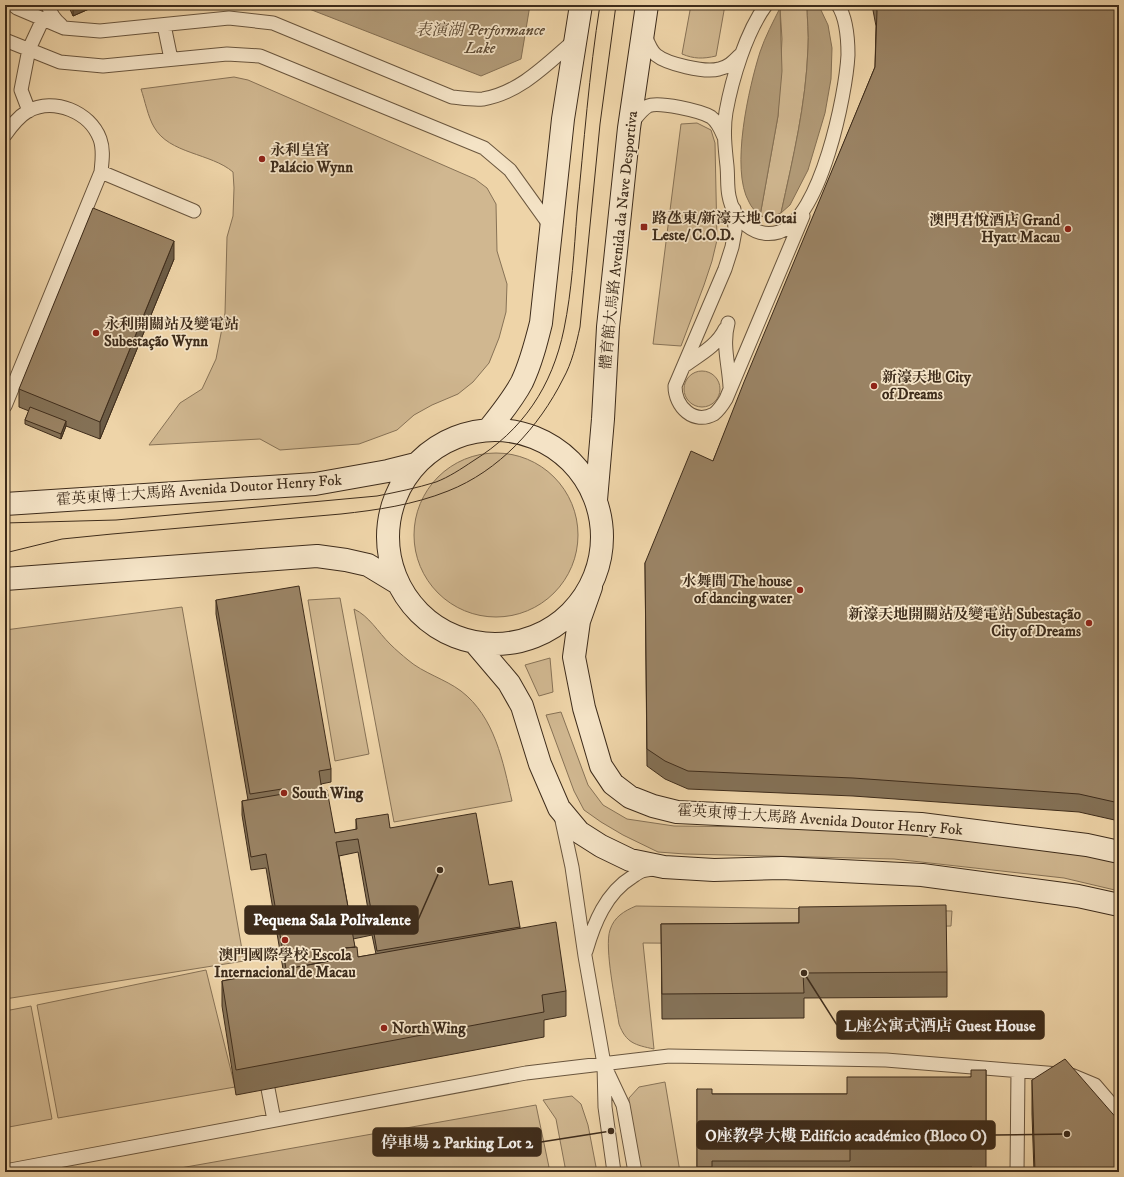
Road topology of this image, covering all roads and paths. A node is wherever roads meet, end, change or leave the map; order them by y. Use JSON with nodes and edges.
{"nodes":[{"id":1,"x":48,"y":5,"type":"edge"},
{"id":2,"x":581,"y":5,"type":"edge"},
{"id":3,"x":647,"y":5,"type":"edge"},
{"id":4,"x":766,"y":5,"type":"edge"},
{"id":5,"x":838,"y":5,"type":"edge"},
{"id":6,"x":13,"y":6,"type":"edge"},
{"id":7,"x":43,"y":19,"type":"junction"},
{"id":8,"x":164,"y":25,"type":"junction"},
{"id":9,"x":64,"y":28,"type":"junction"},
{"id":10,"x":643,"y":30,"type":"junction"},
{"id":11,"x":5,"y":40,"type":"edge"},
{"id":12,"x":575,"y":40,"type":"junction"},
{"id":13,"x":29,"y":50,"type":"junction"},
{"id":14,"x":743,"y":52,"type":"junction"},
{"id":15,"x":171,"y":59,"type":"junction"},
{"id":16,"x":29,"y":111,"type":"junction"},
{"id":17,"x":629,"y":128,"type":"junction"},
{"id":18,"x":5,"y":135,"type":"edge"},
{"id":19,"x":724,"y":137,"type":"junction"},
{"id":20,"x":101,"y":172,"type":"junction"},
{"id":21,"x":811,"y":196,"type":"junction"},
{"id":22,"x":734,"y":208,"type":"junction"},
{"id":23,"x":194,"y":211,"type":"dead end"},
{"id":24,"x":551,"y":227,"type":"junction"},
{"id":25,"x":683,"y":367,"type":"junction"},
{"id":26,"x":730,"y":390,"type":"junction"},
{"id":27,"x":5,"y":406,"type":"edge"},
{"id":28,"x":488,"y":430,"type":"junction"},
{"id":29,"x":416,"y":464,"type":"junction"},
{"id":30,"x":596,"y":500,"type":"junction"},
{"id":31,"x":8,"y":501,"type":"edge"},
{"id":32,"x":5,"y":579,"type":"edge"},
{"id":33,"x":396,"y":582,"type":"junction"},
{"id":34,"x":591,"y":587,"type":"junction"},
{"id":35,"x":475,"y":644,"type":"junction"},
{"id":36,"x":559,"y":808,"type":"junction"},
{"id":37,"x":1119,"y":852,"type":"edge"},
{"id":38,"x":664,"y":867,"type":"junction"},
{"id":39,"x":1119,"y":905,"type":"edge"},
{"id":40,"x":585,"y":956,"type":"junction"},
{"id":41,"x":262,"y":1060,"type":"edge"},
{"id":42,"x":604,"y":1064,"type":"junction"},
{"id":43,"x":1018,"y":1071,"type":"junction"},
{"id":44,"x":1119,"y":1113,"type":"edge"},
{"id":45,"x":274,"y":1120,"type":"junction"},
{"id":46,"x":5,"y":1171,"type":"edge"},
{"id":47,"x":614,"y":1172,"type":"edge"},
{"id":48,"x":635,"y":1172,"type":"edge"},
{"id":49,"x":1017,"y":1172,"type":"edge"}],
"edges":[{"from":1,"to":9,"type":"lane"},
{"from":2,"to":12,"type":"main road"},
{"from":3,"to":10,"type":"main road","name":"體育館大馬路 Avenida da Nave Desportiva"},
{"from":4,"to":14,"type":"lane"},
{"from":5,"to":21,"type":"lane"},
{"from":6,"to":7,"type":"lane"},
{"from":7,"to":9,"type":"lane"},
{"from":7,"to":13,"type":"lane"},
{"from":8,"to":9,"type":"lane"},
{"from":8,"to":12,"type":"lane"},
{"from":8,"to":15,"type":"lane"},
{"from":10,"to":14,"type":"lane"},
{"from":10,"to":17,"type":"main road","name":"體育館大馬路 Avenida da Nave Desportiva"},
{"from":11,"to":13,"type":"lane"},
{"from":12,"to":24,"type":"main road"},
{"from":13,"to":15,"type":"lane"},
{"from":13,"to":16,"type":"lane"},
{"from":14,"to":19,"type":"lane"},
{"from":15,"to":24,"type":"lane"},
{"from":16,"to":18,"type":"lane"},
{"from":16,"to":20,"type":"lane"},
{"from":17,"to":19,"type":"lane"},
{"from":17,"to":30,"type":"main road","name":"體育館大馬路 Avenida da Nave Desportiva"},
{"from":19,"to":22,"type":"lane"},
{"from":20,"to":23,"type":"lane"},
{"from":20,"to":27,"type":"lane"},
{"from":21,"to":22,"type":"lane"},
{"from":21,"to":26,"type":"lane"},
{"from":22,"to":25,"type":"lane"},
{"from":24,"to":28,"type":"main road"},
{"from":25,"to":26,"type":"lane"},
{"from":25,"to":26,"type":"lane"},
{"from":28,"to":29,"type":"main road"},
{"from":28,"to":30,"type":"main road"},
{"from":29,"to":31,"type":"main road","name":"霍英東博士大馬路 Avenida Doutor Henry Fok"},
{"from":29,"to":33,"type":"main road"},
{"from":30,"to":34,"type":"main road","name":"霍英東博士大馬路 Avenida Doutor Henry Fok"},
{"from":32,"to":33,"type":"main road"},
{"from":33,"to":35,"type":"main road"},
{"from":34,"to":35,"type":"main road"},
{"from":34,"to":37,"type":"main road","name":"霍英東博士大馬路 Avenida Doutor Henry Fok"},
{"from":35,"to":36,"type":"main road"},
{"from":36,"to":38,"type":"main road"},
{"from":36,"to":40,"type":"lane"},
{"from":38,"to":39,"type":"main road"},
{"from":38,"to":40,"type":"lane"},
{"from":40,"to":42,"type":"lane"},
{"from":41,"to":45,"type":"lane"},
{"from":42,"to":43,"type":"lane"},
{"from":42,"to":45,"type":"lane"},
{"from":42,"to":47,"type":"lane"},
{"from":42,"to":48,"type":"lane"},
{"from":43,"to":44,"type":"lane"},
{"from":43,"to":49,"type":"lane"},
{"from":45,"to":46,"type":"lane"}]}
